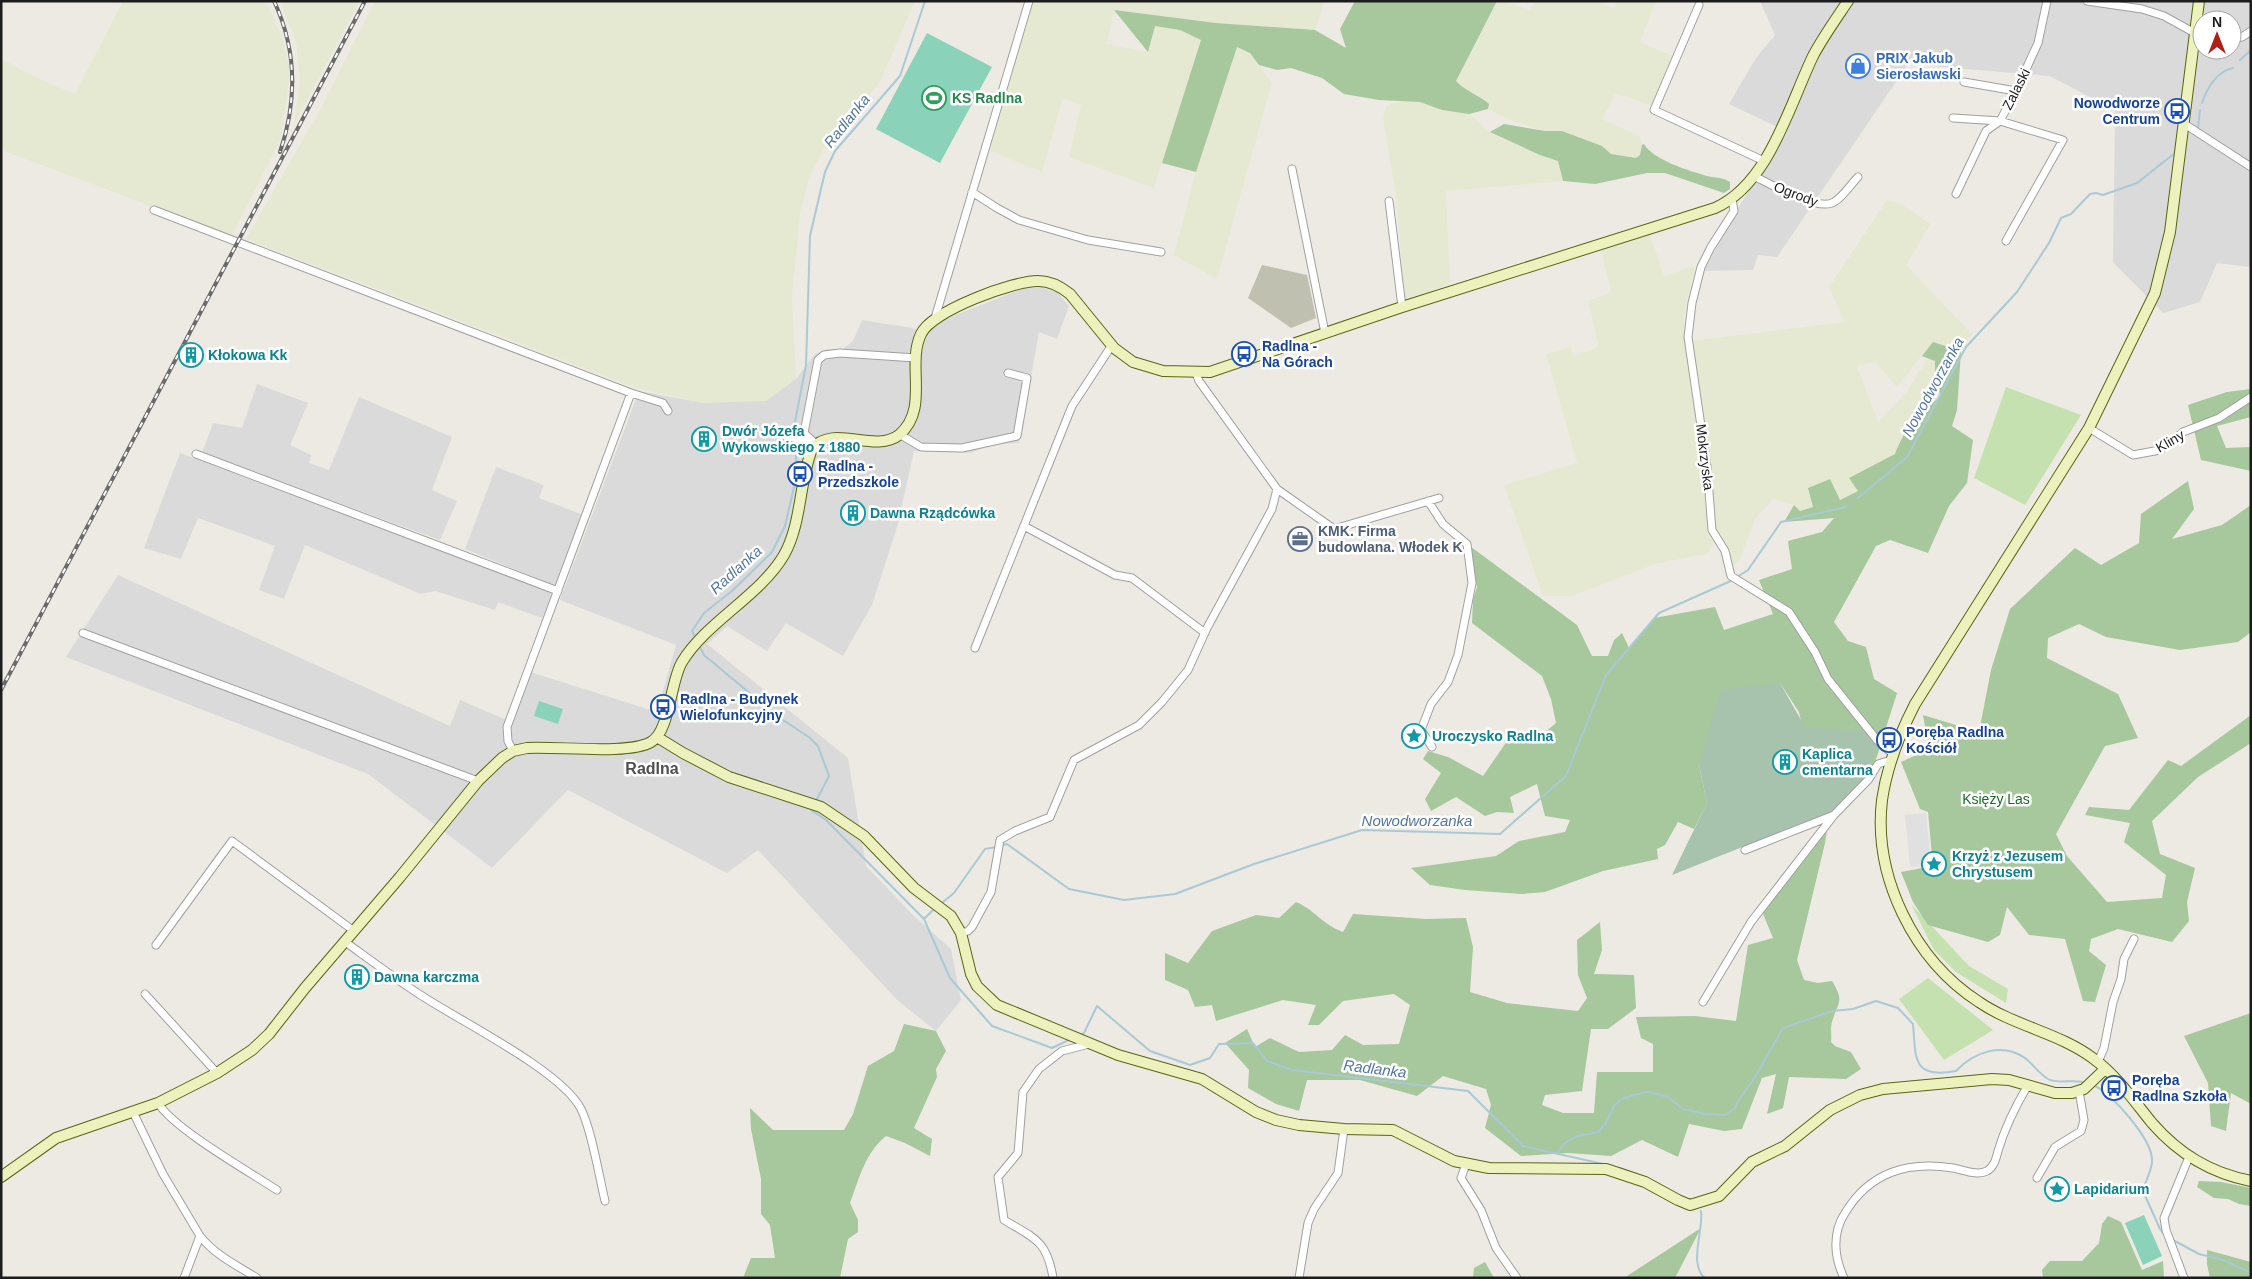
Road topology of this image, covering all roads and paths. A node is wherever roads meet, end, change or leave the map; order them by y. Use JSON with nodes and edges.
{"nodes":[{"id":1,"x":1029,"y":1,"type":"edge"},
{"id":2,"x":1848,"y":1,"type":"edge"},
{"id":3,"x":2047,"y":1,"type":"edge"},
{"id":4,"x":2087,"y":1,"type":"edge"},
{"id":5,"x":1699,"y":5,"type":"dead end"},
{"id":6,"x":2192,"y":32,"type":"edge"},
{"id":7,"x":2195,"y":60,"type":"edge"},
{"id":8,"x":1964,"y":82,"type":"dead end"},
{"id":9,"x":2016,"y":91,"type":"junction"},
{"id":10,"x":1954,"y":118,"type":"dead end"},
{"id":11,"x":2000,"y":121,"type":"junction"},
{"id":12,"x":2184,"y":123,"type":"junction"},
{"id":13,"x":1764,"y":161,"type":"junction"},
{"id":14,"x":2251,"y":167,"type":"edge"},
{"id":15,"x":1292,"y":169,"type":"dead end"},
{"id":16,"x":1754,"y":176,"type":"junction"},
{"id":17,"x":1858,"y":176,"type":"dead end"},
{"id":18,"x":972,"y":192,"type":"junction"},
{"id":19,"x":1956,"y":194,"type":"dead end"},
{"id":20,"x":1732,"y":199,"type":"junction"},
{"id":21,"x":1390,"y":201,"type":"dead end"},
{"id":22,"x":154,"y":210,"type":"dead end"},
{"id":23,"x":2006,"y":241,"type":"dead end"},
{"id":24,"x":1161,"y":252,"type":"dead end"},
{"id":25,"x":1402,"y":306,"type":"junction"},
{"id":26,"x":935,"y":318,"type":"junction"},
{"id":27,"x":1325,"y":333,"type":"junction"},
{"id":28,"x":1112,"y":345,"type":"junction"},
{"id":29,"x":916,"y":358,"type":"junction"},
{"id":30,"x":1008,"y":373,"type":"dead end"},
{"id":31,"x":1196,"y":373,"type":"junction"},
{"id":32,"x":631,"y":393,"type":"junction"},
{"id":33,"x":2251,"y":397,"type":"edge"},
{"id":34,"x":2251,"y":405,"type":"edge"},
{"id":35,"x":2236,"y":407,"type":"junction"},
{"id":36,"x":668,"y":411,"type":"dead end"},
{"id":37,"x":2089,"y":428,"type":"junction"},
{"id":38,"x":766,"y":431,"type":"dead end"},
{"id":39,"x":899,"y":434,"type":"junction"},
{"id":40,"x":816,"y":444,"type":"junction"},
{"id":41,"x":196,"y":454,"type":"dead end"},
{"id":42,"x":1277,"y":489,"type":"junction"},
{"id":43,"x":1439,"y":498,"type":"dead end"},
{"id":44,"x":1428,"y":501,"type":"junction"},
{"id":45,"x":1024,"y":526,"type":"junction"},
{"id":46,"x":558,"y":591,"type":"junction"},
{"id":47,"x":1205,"y":633,"type":"junction"},
{"id":48,"x":83,"y":634,"type":"dead end"},
{"id":49,"x":975,"y":648,"type":"dead end"},
{"id":50,"x":657,"y":737,"type":"junction"},
{"id":51,"x":1432,"y":747,"type":"dead end"},
{"id":52,"x":513,"y":751,"type":"junction"},
{"id":53,"x":1892,"y":757,"type":"junction"},
{"id":54,"x":478,"y":782,"type":"junction"},
{"id":55,"x":1834,"y":815,"type":"junction"},
{"id":56,"x":1745,"y":850,"type":"dead end"},
{"id":57,"x":354,"y":931,"type":"junction"},
{"id":58,"x":961,"y":933,"type":"junction"},
{"id":59,"x":2134,"y":939,"type":"dead end"},
{"id":60,"x":344,"y":941,"type":"junction"},
{"id":61,"x":156,"y":945,"type":"dead end"},
{"id":62,"x":145,"y":994,"type":"dead end"},
{"id":63,"x":1703,"y":1002,"type":"dead end"},
{"id":64,"x":1085,"y":1042,"type":"junction"},
{"id":65,"x":2102,"y":1065,"type":"junction"},
{"id":66,"x":217,"y":1073,"type":"junction"},
{"id":67,"x":2028,"y":1086,"type":"junction"},
{"id":68,"x":2082,"y":1090,"type":"junction"},
{"id":69,"x":158,"y":1103,"type":"junction"},
{"id":70,"x":133,"y":1112,"type":"junction"},
{"id":71,"x":1344,"y":1129,"type":"junction"},
{"id":72,"x":2189,"y":1157,"type":"junction"},
{"id":73,"x":1466,"y":1164,"type":"junction"},
{"id":74,"x":1,"y":1177,"type":"edge"},
{"id":75,"x":2037,"y":1178,"type":"dead end"},
{"id":76,"x":2251,"y":1181,"type":"edge"},
{"id":77,"x":277,"y":1190,"type":"dead end"},
{"id":78,"x":605,"y":1201,"type":"dead end"},
{"id":79,"x":200,"y":1236,"type":"junction"},
{"id":80,"x":184,"y":1278,"type":"edge"},
{"id":81,"x":256,"y":1278,"type":"edge"},
{"id":82,"x":1053,"y":1278,"type":"edge"},
{"id":83,"x":1299,"y":1278,"type":"edge"},
{"id":84,"x":1517,"y":1278,"type":"edge"},
{"id":85,"x":1844,"y":1278,"type":"edge"},
{"id":86,"x":2184,"y":1278,"type":"edge"}],
"edges":[{"from":1,"to":18,"type":"street"},
{"from":2,"to":13,"type":"street"},
{"from":3,"to":9,"type":"street","name":"Zalaski"},
{"from":4,"to":6,"type":"street"},
{"from":5,"to":13,"type":"street"},
{"from":7,"to":12,"type":"street"},
{"from":8,"to":9,"type":"street"},
{"from":9,"to":11,"type":"street","name":"Zalaski"},
{"from":10,"to":11,"type":"street"},
{"from":11,"to":19,"type":"street","name":"Zalaski"},
{"from":11,"to":23,"type":"street"},
{"from":12,"to":14,"type":"street"},
{"from":12,"to":37,"type":"street"},
{"from":13,"to":16,"type":"street"},
{"from":15,"to":27,"type":"street"},
{"from":16,"to":17,"type":"street","name":"Ogrody"},
{"from":16,"to":20,"type":"street"},
{"from":18,"to":24,"type":"street"},
{"from":18,"to":26,"type":"street"},
{"from":20,"to":25,"type":"street"},
{"from":20,"to":53,"type":"street","name":"Mokrzyska"},
{"from":21,"to":25,"type":"street"},
{"from":22,"to":32,"type":"street"},
{"from":25,"to":27,"type":"street"},
{"from":26,"to":28,"type":"street"},
{"from":26,"to":29,"type":"street"},
{"from":27,"to":31,"type":"street"},
{"from":28,"to":31,"type":"street"},
{"from":28,"to":45,"type":"street"},
{"from":29,"to":39,"type":"street"},
{"from":29,"to":40,"type":"street"},
{"from":30,"to":39,"type":"street"},
{"from":31,"to":42,"type":"street"},
{"from":32,"to":36,"type":"street"},
{"from":32,"to":46,"type":"street"},
{"from":33,"to":35,"type":"street","name":"Kliny"},
{"from":34,"to":35,"type":"street"},
{"from":35,"to":37,"type":"street","name":"Kliny"},
{"from":37,"to":53,"type":"street"},
{"from":38,"to":40,"type":"street"},
{"from":39,"to":40,"type":"street"},
{"from":40,"to":50,"type":"street"},
{"from":41,"to":46,"type":"street"},
{"from":42,"to":44,"type":"street"},
{"from":42,"to":47,"type":"street"},
{"from":43,"to":44,"type":"street"},
{"from":44,"to":51,"type":"street"},
{"from":45,"to":47,"type":"street"},
{"from":45,"to":49,"type":"street"},
{"from":46,"to":52,"type":"street"},
{"from":47,"to":58,"type":"street"},
{"from":48,"to":54,"type":"street"},
{"from":50,"to":52,"type":"street"},
{"from":50,"to":58,"type":"street"},
{"from":52,"to":54,"type":"street"},
{"from":53,"to":55,"type":"street"},
{"from":53,"to":65,"type":"street"},
{"from":54,"to":57,"type":"street"},
{"from":55,"to":56,"type":"street"},
{"from":55,"to":63,"type":"street"},
{"from":57,"to":60,"type":"street"},
{"from":57,"to":61,"type":"street"},
{"from":58,"to":64,"type":"street"},
{"from":59,"to":65,"type":"street"},
{"from":60,"to":66,"type":"street"},
{"from":60,"to":78,"type":"street"},
{"from":62,"to":66,"type":"street"},
{"from":64,"to":71,"type":"street"},
{"from":64,"to":82,"type":"street"},
{"from":65,"to":68,"type":"street"},
{"from":65,"to":72,"type":"street"},
{"from":66,"to":69,"type":"street"},
{"from":67,"to":68,"type":"street"},
{"from":67,"to":73,"type":"street"},
{"from":67,"to":85,"type":"street"},
{"from":68,"to":75,"type":"street"},
{"from":69,"to":70,"type":"street"},
{"from":69,"to":77,"type":"street"},
{"from":70,"to":74,"type":"street"},
{"from":70,"to":79,"type":"street"},
{"from":71,"to":73,"type":"street"},
{"from":71,"to":83,"type":"street"},
{"from":72,"to":76,"type":"street"},
{"from":72,"to":86,"type":"street"},
{"from":73,"to":84,"type":"street"},
{"from":79,"to":80,"type":"street"},
{"from":79,"to":81,"type":"street"}]}
